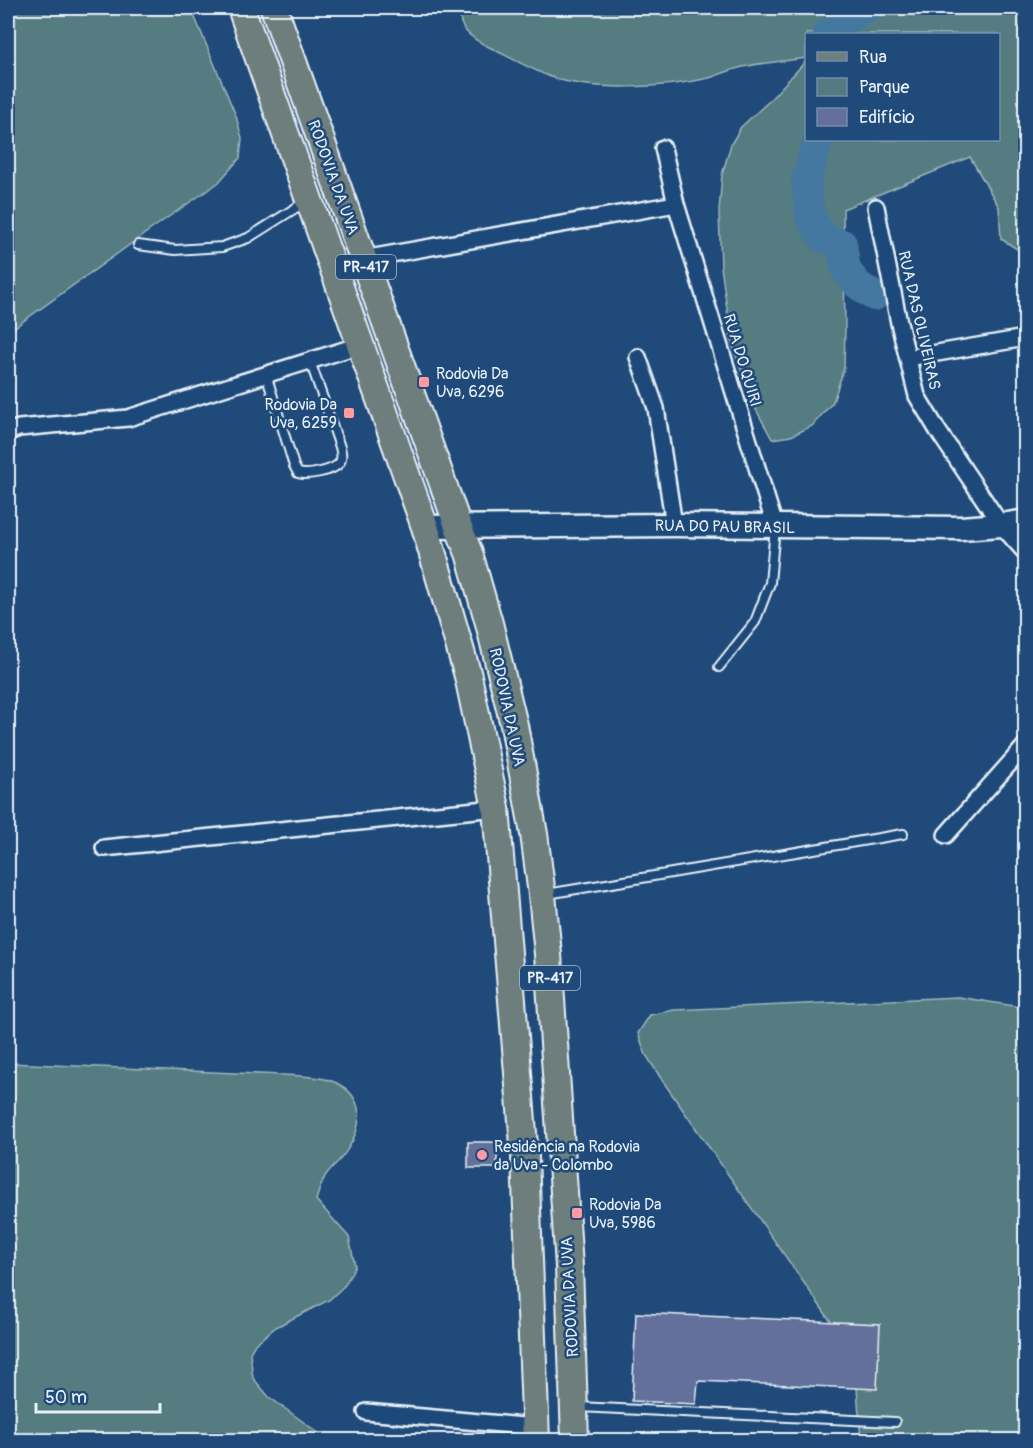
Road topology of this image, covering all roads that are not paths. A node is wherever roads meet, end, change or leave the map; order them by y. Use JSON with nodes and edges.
{"nodes":[{"id":1,"x":241,"y":8,"type":"edge"},
{"id":2,"x":274,"y":8,"type":"edge"},
{"id":3,"x":663,"y":148,"type":"dead end"},
{"id":4,"x":309,"y":199,"type":"junction"},
{"id":5,"x":676,"y":204,"type":"junction"},
{"id":6,"x":876,"y":207,"type":"dead end"},
{"id":7,"x":138,"y":245,"type":"dead end"},
{"id":8,"x":363,"y":259,"type":"junction"},
{"id":9,"x":1019,"y":339,"type":"dead end"},
{"id":10,"x":360,"y":345,"type":"junction"},
{"id":11,"x":638,"y":357,"type":"dead end"},
{"id":12,"x":908,"y":358,"type":"junction"},
{"id":13,"x":310,"y":360,"type":"junction"},
{"id":14,"x":266,"y":374,"type":"junction"},
{"id":15,"x":8,"y":432,"type":"edge"},
{"id":16,"x":1026,"y":521,"type":"edge"},
{"id":17,"x":674,"y":525,"type":"junction"},
{"id":18,"x":1001,"y":525,"type":"junction"},
{"id":19,"x":458,"y":526,"type":"junction"},
{"id":20,"x":775,"y":526,"type":"junction"},
{"id":21,"x":425,"y":527,"type":"junction"},
{"id":22,"x":1026,"y":553,"type":"edge"},
{"id":23,"x":719,"y":667,"type":"dead end"},
{"id":24,"x":1026,"y":745,"type":"edge"},
{"id":25,"x":496,"y":808,"type":"junction"},
{"id":26,"x":903,"y":834,"type":"dead end"},
{"id":27,"x":946,"y":835,"type":"dead end"},
{"id":28,"x":104,"y":848,"type":"dead end"},
{"id":29,"x":542,"y":895,"type":"junction"},
{"id":30,"x":574,"y":1406,"type":"junction"},
{"id":31,"x":366,"y":1412,"type":"dead end"},
{"id":32,"x":895,"y":1422,"type":"dead end"},
{"id":33,"x":536,"y":1434,"type":"edge"},
{"id":34,"x":575,"y":1440,"type":"edge"}],
"edges":[{"from":1,"to":4,"type":"main road","name":"RODOVIA DA UVA","number":"PR-417"},
{"from":2,"to":8,"type":"main road","name":"RODOVIA DA UVA","number":"PR-417"},
{"from":3,"to":5,"type":"street","name":"RUA DO QUIRI"},
{"from":4,"to":7,"type":"lane"},
{"from":4,"to":10,"type":"main road","name":"RODOVIA DA UVA","number":"PR-417"},
{"from":5,"to":8,"type":"street"},
{"from":5,"to":20,"type":"street","name":"RUA DO QUIRI"},
{"from":6,"to":12,"type":"street","name":"RUA DAS OLIVEIRAS"},
{"from":8,"to":19,"type":"main road","name":"RODOVIA DA UVA","number":"PR-417"},
{"from":9,"to":12,"type":"street"},
{"from":10,"to":13,"type":"street"},
{"from":10,"to":21,"type":"main road","name":"RODOVIA DA UVA","number":"PR-417"},
{"from":11,"to":17,"type":"street"},
{"from":12,"to":18,"type":"street","name":"RUA DAS OLIVEIRAS"},
{"from":13,"to":14,"type":"street"},
{"from":13,"to":14,"type":"lane"},
{"from":14,"to":15,"type":"street"},
{"from":16,"to":18,"type":"street","name":"RUA DO PAU BRASIL"},
{"from":17,"to":19,"type":"street","name":"RUA DO PAU BRASIL"},
{"from":17,"to":20,"type":"street","name":"RUA DO PAU BRASIL"},
{"from":18,"to":20,"type":"street","name":"RUA DO PAU BRASIL"},
{"from":18,"to":22,"type":"street","name":"RUA DAS OLIVEIRAS"},
{"from":19,"to":21,"type":"street","name":"RUA DO PAU BRASIL"},
{"from":19,"to":29,"type":"main road","name":"RODOVIA DA UVA","number":"PR-417"},
{"from":20,"to":23,"type":"lane"},
{"from":21,"to":25,"type":"main road","name":"RODOVIA DA UVA","number":"PR-417"},
{"from":24,"to":27,"type":"street"},
{"from":25,"to":28,"type":"street"},
{"from":25,"to":33,"type":"main road","name":"RODOVIA DA UVA","number":"PR-417"},
{"from":26,"to":29,"type":"lane"},
{"from":29,"to":30,"type":"main road","name":"RODOVIA DA UVA","number":"PR-417"},
{"from":30,"to":32,"type":"lane"},
{"from":30,"to":34,"type":"main road","name":"RODOVIA DA UVA","number":"PR-417"},
{"from":31,"to":33,"type":"street"}]}
